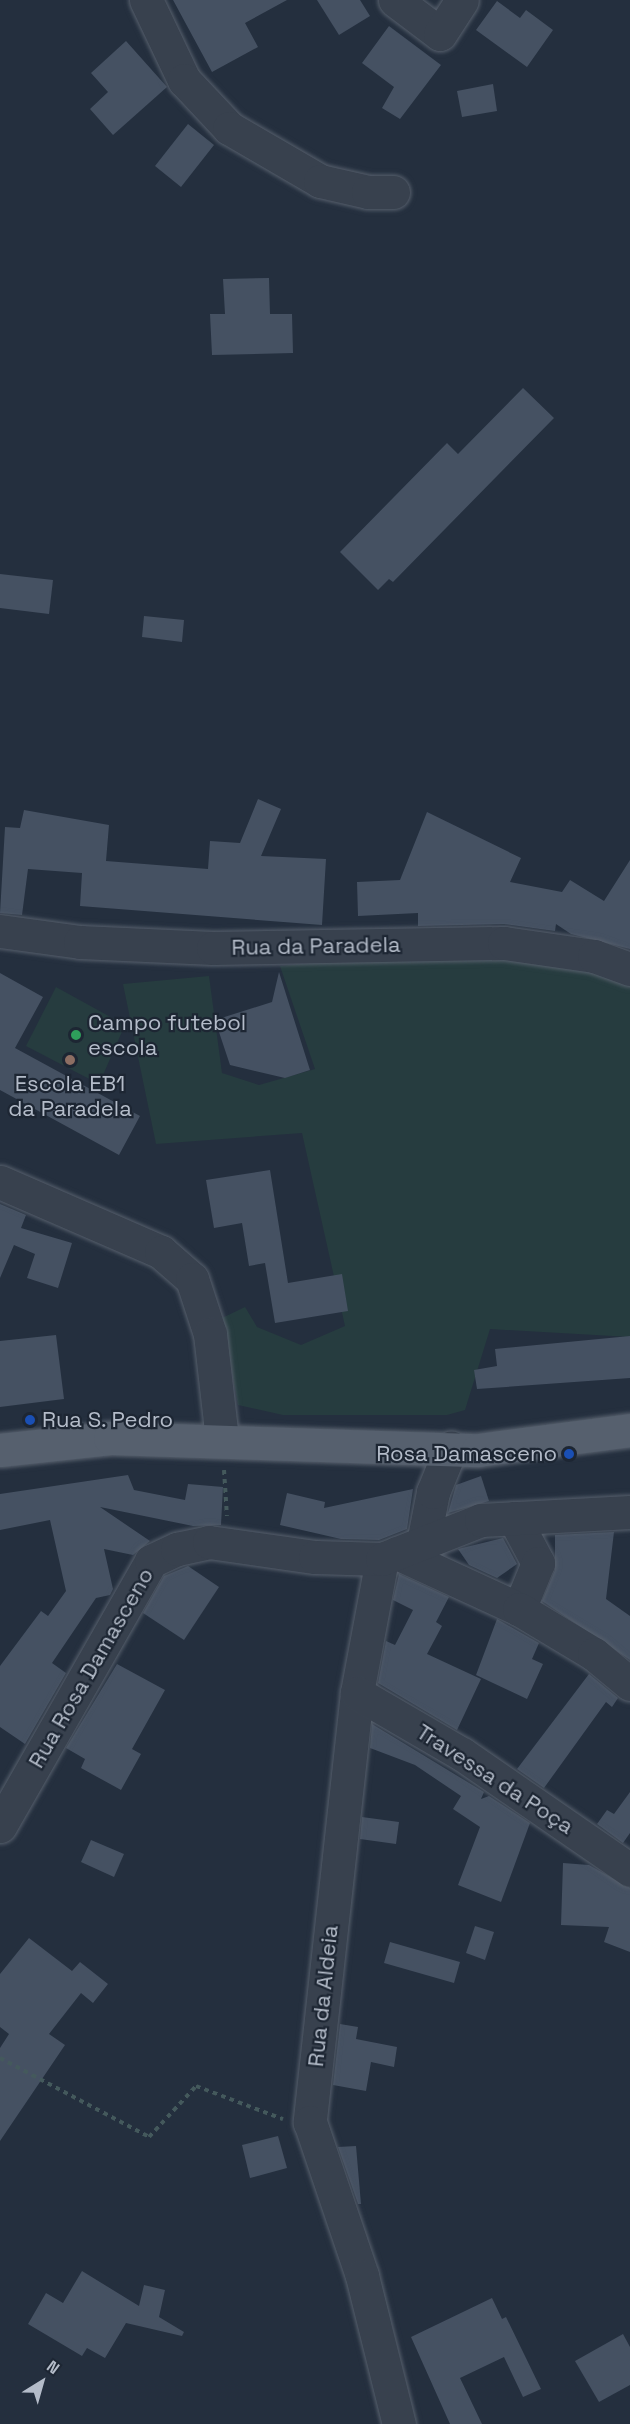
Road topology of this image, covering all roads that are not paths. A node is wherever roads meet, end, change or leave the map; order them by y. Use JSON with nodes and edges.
{"nodes":[{"id":1,"x":146,"y":0,"type":"edge"},
{"id":2,"x":394,"y":0,"type":"edge"},
{"id":3,"x":462,"y":0,"type":"edge"},
{"id":4,"x":393,"y":192,"type":"dead end"},
{"id":5,"x":0,"y":931,"type":"edge"},
{"id":6,"x":630,"y":969,"type":"edge"},
{"id":7,"x":0,"y":1182,"type":"edge"},
{"id":8,"x":630,"y":1430,"type":"edge"},
{"id":9,"x":222,"y":1439,"type":"junction"},
{"id":10,"x":451,"y":1448,"type":"junction"},
{"id":11,"x":0,"y":1450,"type":"edge"},
{"id":12,"x":630,"y":1512,"type":"edge"},
{"id":13,"x":513,"y":1518,"type":"junction"},
{"id":14,"x":400,"y":1552,"type":"junction"},
{"id":15,"x":519,"y":1609,"type":"junction"},
{"id":16,"x":630,"y":1684,"type":"edge"},
{"id":17,"x":357,"y":1693,"type":"junction"},
{"id":18,"x":0,"y":1826,"type":"edge"},
{"id":19,"x":630,"y":1870,"type":"edge"},
{"id":20,"x":399,"y":2424,"type":"edge"}],
"edges":[{"from":1,"to":4,"type":"street"},
{"from":2,"to":3,"type":"street"},
{"from":5,"to":6,"type":"street","name":"Rua da Paradela"},
{"from":7,"to":9,"type":"street"},
{"from":8,"to":10,"type":"main road"},
{"from":9,"to":10,"type":"main road"},
{"from":9,"to":11,"type":"main road"},
{"from":10,"to":14,"type":"street","name":"Rua da Aldeia"},
{"from":12,"to":13,"type":"street","name":"Rua Rosa Damasceno"},
{"from":13,"to":14,"type":"street","name":"Rua Rosa Damasceno"},
{"from":13,"to":15,"type":"street"},
{"from":14,"to":15,"type":"street"},
{"from":14,"to":17,"type":"street","name":"Rua da Aldeia"},
{"from":14,"to":18,"type":"street","name":"Rua Rosa Damasceno"},
{"from":15,"to":16,"type":"street"},
{"from":17,"to":19,"type":"street","name":"Travessa da Poça"},
{"from":17,"to":20,"type":"street","name":"Rua da Aldeia"}]}
